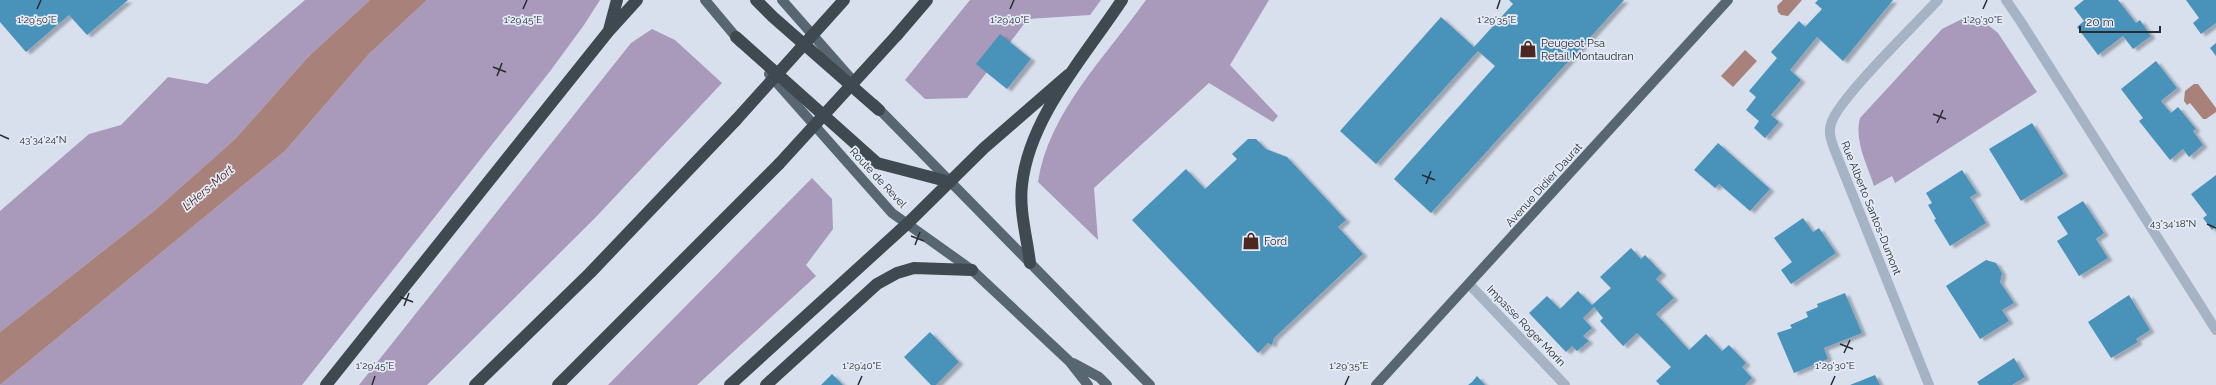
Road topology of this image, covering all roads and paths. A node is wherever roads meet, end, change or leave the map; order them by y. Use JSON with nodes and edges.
{"nodes":[{"id":1,"x":617,"y":0,"type":"edge"},
{"id":2,"x":637,"y":0,"type":"edge"},
{"id":3,"x":705,"y":0,"type":"edge"},
{"id":4,"x":756,"y":0,"type":"edge"},
{"id":5,"x":782,"y":0,"type":"edge"},
{"id":6,"x":844,"y":0,"type":"edge"},
{"id":7,"x":927,"y":0,"type":"edge"},
{"id":8,"x":1122,"y":0,"type":"edge"},
{"id":9,"x":1728,"y":0,"type":"edge"},
{"id":10,"x":1938,"y":0,"type":"edge"},
{"id":11,"x":2006,"y":0,"type":"edge"},
{"id":12,"x":608,"y":32,"type":"junction"},
{"id":13,"x":736,"y":37,"type":"junction"},
{"id":14,"x":1068,"y":75,"type":"junction"},
{"id":15,"x":879,"y":110,"type":"junction"},
{"id":16,"x":950,"y":182,"type":"junction"},
{"id":17,"x":908,"y":223,"type":"junction"},
{"id":18,"x":1030,"y":263,"type":"junction"},
{"id":19,"x":972,"y":270,"type":"junction"},
{"id":20,"x":1470,"y":285,"type":"junction"},
{"id":21,"x":2216,"y":330,"type":"edge"},
{"id":22,"x":1069,"y":361,"type":"junction"},
{"id":23,"x":326,"y":385,"type":"edge"},
{"id":24,"x":474,"y":385,"type":"edge"},
{"id":25,"x":558,"y":385,"type":"edge"},
{"id":26,"x":730,"y":385,"type":"edge"},
{"id":27,"x":766,"y":385,"type":"edge"},
{"id":28,"x":1088,"y":385,"type":"edge"},
{"id":29,"x":1107,"y":385,"type":"edge"},
{"id":30,"x":1150,"y":385,"type":"edge"},
{"id":31,"x":1376,"y":385,"type":"edge"},
{"id":32,"x":1565,"y":385,"type":"edge"},
{"id":33,"x":1929,"y":385,"type":"edge"}],
"edges":[{"from":1,"to":12,"type":"highway"},
{"from":2,"to":12,"type":"highway"},
{"from":3,"to":13,"type":"main road","name":"Route de Revel"},
{"from":4,"to":15,"type":"highway"},
{"from":5,"to":15,"type":"main road"},
{"from":6,"to":24,"type":"highway","bridge":true},
{"from":7,"to":25,"type":"highway","bridge":true},
{"from":8,"to":14,"type":"highway"},
{"from":9,"to":20,"type":"main road","name":"Avenue Didier Daurat"},
{"from":10,"to":33,"type":"street","name":"Rue Alberto Santos-Dumont"},
{"from":11,"to":21,"type":"street"},
{"from":12,"to":23,"type":"highway"},
{"from":13,"to":16,"type":"highway"},
{"from":13,"to":17,"type":"main road","name":"Route de Revel"},
{"from":14,"to":16,"type":"highway"},
{"from":14,"to":18,"type":"highway"},
{"from":15,"to":16,"type":"main road"},
{"from":16,"to":17,"type":"highway"},
{"from":16,"to":18,"type":"main road"},
{"from":17,"to":19,"type":"main road","name":"Route de Revel"},
{"from":17,"to":26,"type":"highway"},
{"from":18,"to":30,"type":"main road"},
{"from":19,"to":22,"type":"main road","name":"Route de Revel"},
{"from":19,"to":27,"type":"highway"},
{"from":20,"to":31,"type":"main road","name":"Avenue Didier Daurat"},
{"from":20,"to":32,"type":"street","name":"Impasse Roger Morin"},
{"from":22,"to":28,"type":"main road","name":"Route de Revel"},
{"from":22,"to":29,"type":"main road"}]}
